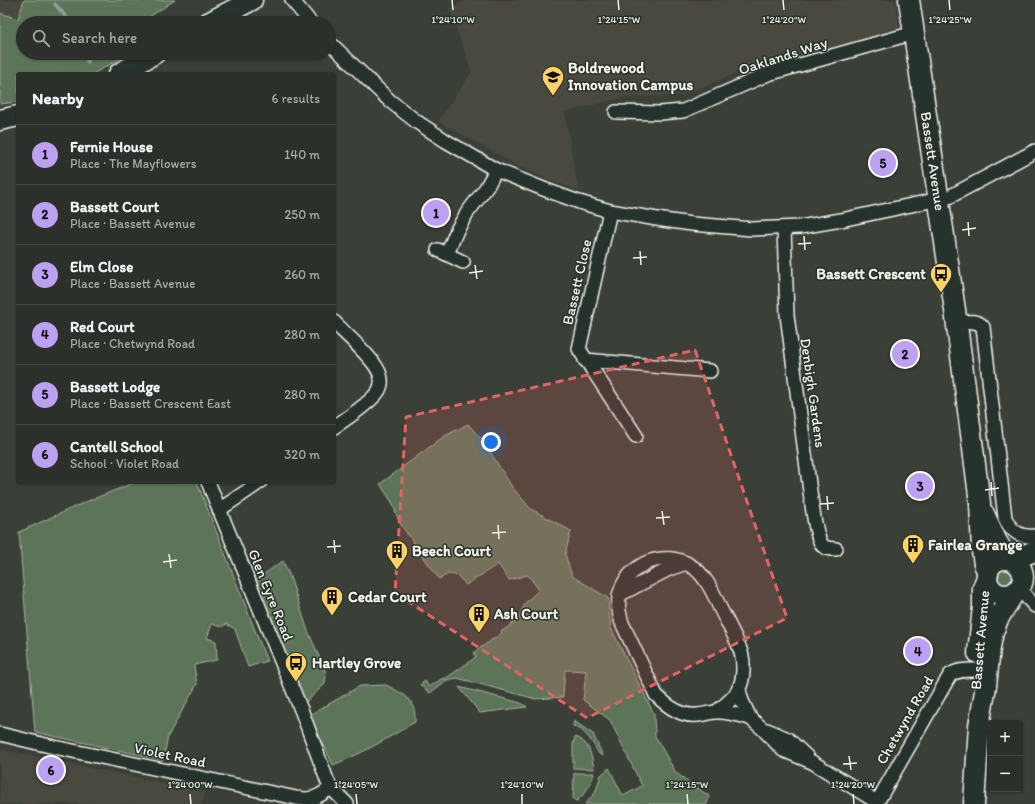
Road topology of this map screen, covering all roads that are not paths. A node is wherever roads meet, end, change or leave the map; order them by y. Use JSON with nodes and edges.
{"nodes":[{"id":1,"x":252,"y":0,"type":"edge"},
{"id":2,"x":292,"y":0,"type":"edge"},
{"id":3,"x":910,"y":0,"type":"edge"},
{"id":4,"x":221,"y":16,"type":"edge"},
{"id":5,"x":305,"y":16,"type":"edge"},
{"id":6,"x":914,"y":35,"type":"junction"},
{"id":7,"x":336,"y":49,"type":"edge"},
{"id":8,"x":143,"y":60,"type":"edge"},
{"id":9,"x":122,"y":72,"type":"edge"},
{"id":10,"x":616,"y":112,"type":"dead end"},
{"id":11,"x":16,"y":116,"type":"edge"},
{"id":12,"x":0,"y":120,"type":"edge"},
{"id":13,"x":1035,"y":151,"type":"edge"},
{"id":14,"x":496,"y":170,"type":"junction"},
{"id":15,"x":939,"y":199,"type":"junction"},
{"id":16,"x":610,"y":211,"type":"junction"},
{"id":17,"x":784,"y":228,"type":"junction"},
{"id":18,"x":463,"y":262,"type":"dead end"},
{"id":19,"x":957,"y":323,"type":"junction"},
{"id":20,"x":336,"y":324,"type":"edge"},
{"id":21,"x":585,"y":360,"type":"junction"},
{"id":22,"x":710,"y":371,"type":"dead end"},
{"id":23,"x":336,"y":426,"type":"edge"},
{"id":24,"x":636,"y":436,"type":"dead end"},
{"id":25,"x":209,"y":484,"type":"edge"},
{"id":26,"x":257,"y":484,"type":"edge"},
{"id":27,"x":980,"y":503,"type":"junction"},
{"id":28,"x":219,"y":510,"type":"junction"},
{"id":29,"x":1029,"y":536,"type":"edge"},
{"id":30,"x":836,"y":549,"type":"dead end"},
{"id":31,"x":1035,"y":551,"type":"edge"},
{"id":32,"x":1009,"y":559,"type":"junction"},
{"id":33,"x":988,"y":575,"type":"junction"},
{"id":34,"x":1022,"y":584,"type":"edge"},
{"id":35,"x":1035,"y":606,"type":"edge"},
{"id":36,"x":975,"y":670,"type":"junction"},
{"id":37,"x":739,"y":690,"type":"junction"},
{"id":38,"x":716,"y":712,"type":"junction"},
{"id":39,"x":750,"y":718,"type":"junction"},
{"id":40,"x":979,"y":726,"type":"junction"},
{"id":41,"x":0,"y":734,"type":"edge"},
{"id":42,"x":331,"y":788,"type":"junction"},
{"id":43,"x":280,"y":799,"type":"edge"},
{"id":44,"x":876,"y":803,"type":"edge"},
{"id":45,"x":347,"y":804,"type":"edge"},
{"id":46,"x":974,"y":804,"type":"edge"}],
"edges":[{"from":1,"to":4,"type":"main road"},
{"from":2,"to":5,"type":"street"},
{"from":3,"to":6,"type":"main road","name":"Bassett Avenue"},
{"from":6,"to":10,"type":"street","name":"Oaklands Way"},
{"from":6,"to":15,"type":"main road","name":"Bassett Avenue"},
{"from":7,"to":14,"type":"street"},
{"from":8,"to":9,"type":"main road"},
{"from":11,"to":12,"type":"main road"},
{"from":13,"to":15,"type":"street"},
{"from":14,"to":16,"type":"street"},
{"from":14,"to":18,"type":"street"},
{"from":15,"to":17,"type":"street"},
{"from":15,"to":19,"type":"main road","name":"Bassett Avenue"},
{"from":16,"to":17,"type":"street"},
{"from":16,"to":21,"type":"street","name":"Bassett Close"},
{"from":17,"to":30,"type":"street","name":"Denbigh Gardens"},
{"from":19,"to":27,"type":"main road","name":"Bassett Avenue"},
{"from":19,"to":29,"type":"street"},
{"from":20,"to":23,"type":"street"},
{"from":21,"to":22,"type":"street"},
{"from":21,"to":24,"type":"street","name":"Bassett Close"},
{"from":25,"to":28,"type":"street","name":"Glen Eyre Road"},
{"from":26,"to":28,"type":"street"},
{"from":27,"to":32,"type":"main road","name":"Bassett Avenue"},
{"from":27,"to":33,"type":"main road","name":"Bassett Avenue"},
{"from":28,"to":42,"type":"street","name":"Glen Eyre Road"},
{"from":31,"to":32,"type":"main road"},
{"from":32,"to":33,"type":"main road"},
{"from":32,"to":34,"type":"main road"},
{"from":33,"to":34,"type":"main road"},
{"from":33,"to":36,"type":"main road","name":"Bassett Avenue"},
{"from":34,"to":35,"type":"street"},
{"from":34,"to":40,"type":"main road","name":"Bassett Avenue"},
{"from":36,"to":40,"type":"main road","name":"Bassett Avenue"},
{"from":36,"to":44,"type":"street","name":"Chetwynd Road"},
{"from":37,"to":38,"type":"street"},
{"from":37,"to":38,"type":"street"},
{"from":37,"to":39,"type":"street"},
{"from":38,"to":39,"type":"street"},
{"from":39,"to":44,"type":"street"},
{"from":40,"to":46,"type":"main road","name":"Bassett Avenue"},
{"from":41,"to":43,"type":"street","name":"Violet Road"},
{"from":42,"to":43,"type":"street","name":"Violet Road"},
{"from":42,"to":45,"type":"street","name":"Glen Eyre Road"}]}
